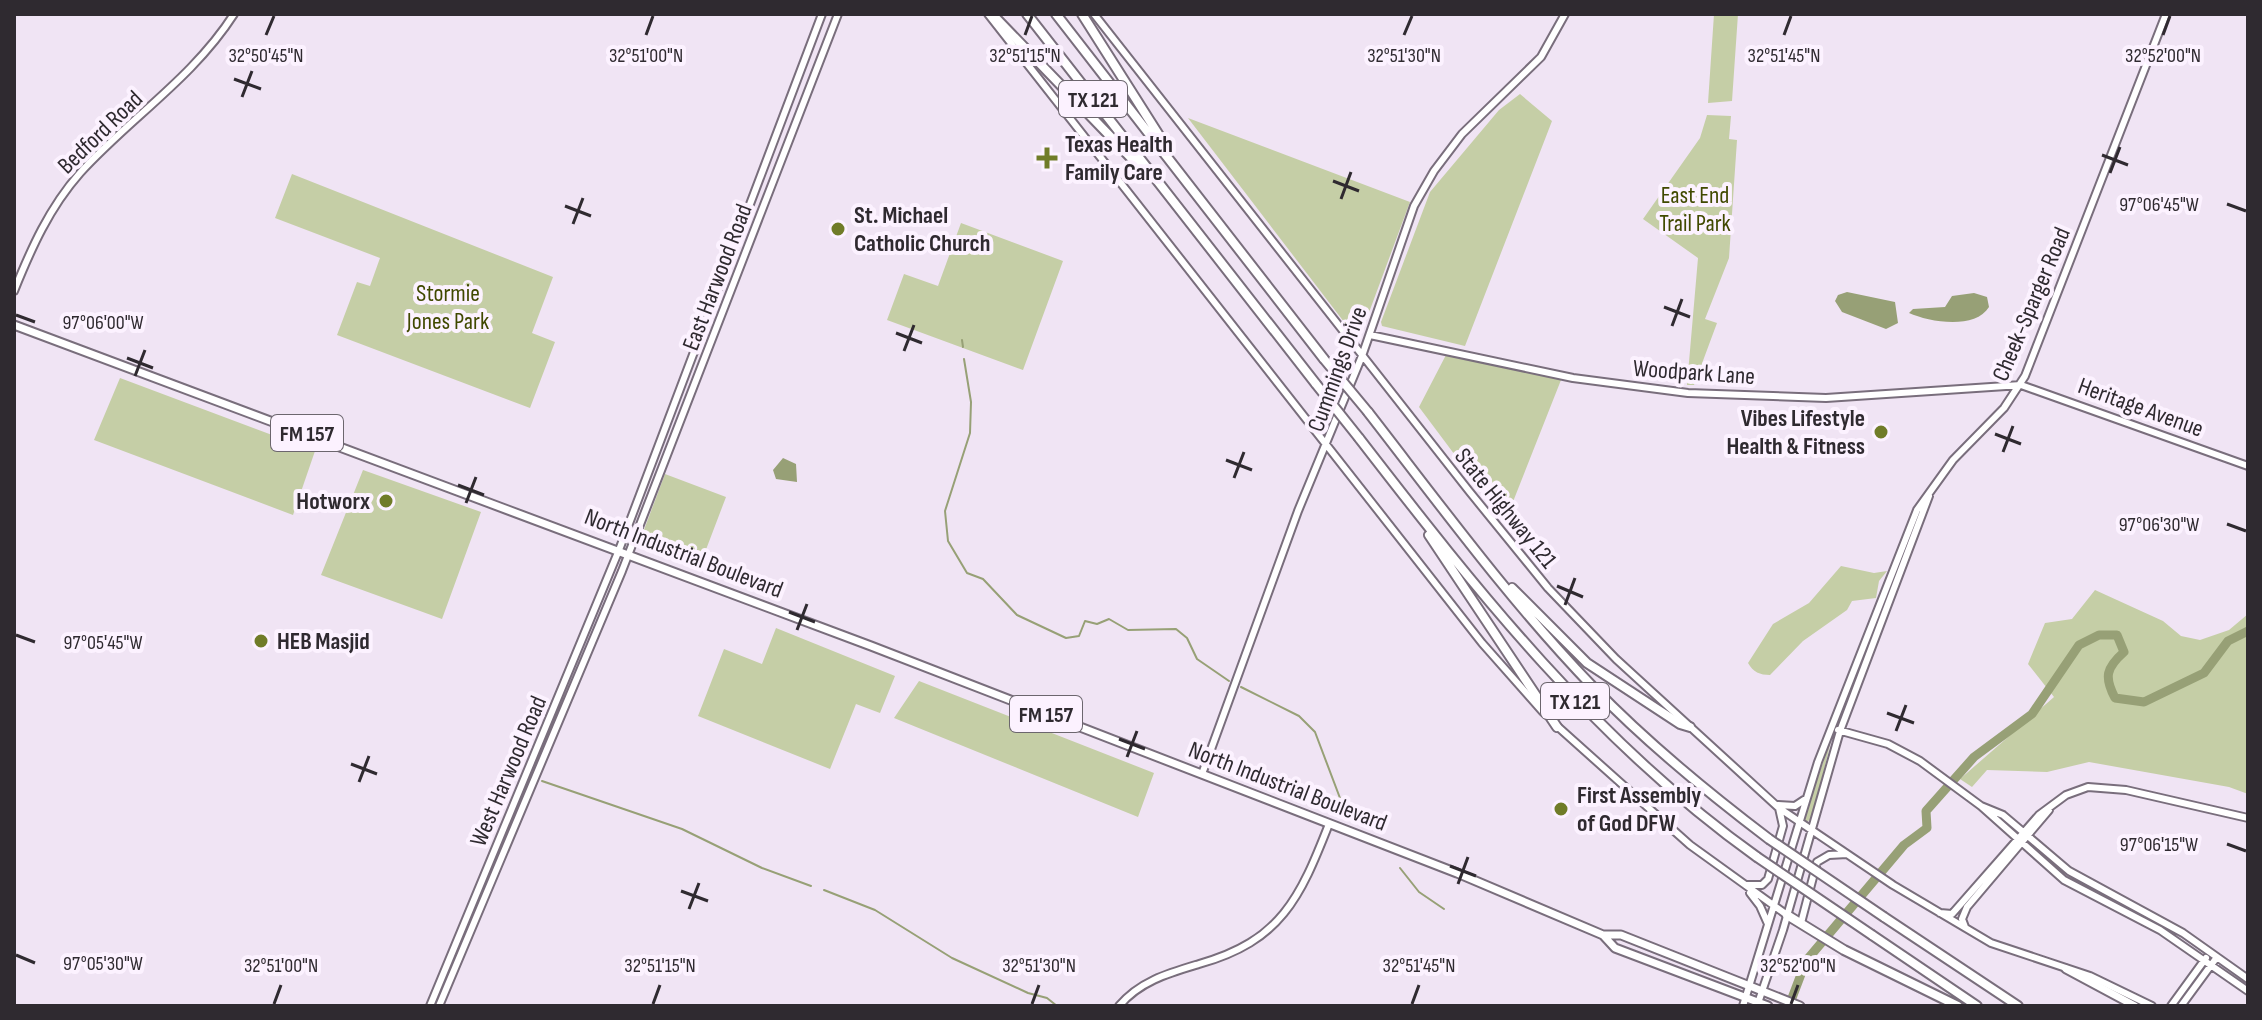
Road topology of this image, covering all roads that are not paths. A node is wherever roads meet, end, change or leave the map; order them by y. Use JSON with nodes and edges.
{"nodes":[{"id":1,"x":234,"y":14,"type":"edge"},
{"id":2,"x":822,"y":14,"type":"edge"},
{"id":3,"x":838,"y":14,"type":"edge"},
{"id":4,"x":990,"y":14,"type":"edge"},
{"id":5,"x":1027,"y":14,"type":"edge"},
{"id":6,"x":1056,"y":14,"type":"edge"},
{"id":7,"x":1082,"y":14,"type":"edge"},
{"id":8,"x":1094,"y":14,"type":"edge"},
{"id":9,"x":1565,"y":14,"type":"edge"},
{"id":10,"x":2166,"y":14,"type":"edge"},
{"id":11,"x":782,"y":120,"type":"junction"},
{"id":12,"x":796,"y":125,"type":"junction"},
{"id":13,"x":765,"y":164,"type":"junction"},
{"id":14,"x":779,"y":169,"type":"junction"},
{"id":15,"x":1182,"y":176,"type":"junction"},
{"id":16,"x":1159,"y":184,"type":"junction"},
{"id":17,"x":745,"y":218,"type":"junction"},
{"id":18,"x":757,"y":224,"type":"junction"},
{"id":19,"x":14,"y":291,"type":"edge"},
{"id":20,"x":14,"y":325,"type":"edge"},
{"id":21,"x":702,"y":330,"type":"junction"},
{"id":22,"x":714,"y":335,"type":"junction"},
{"id":23,"x":1370,"y":335,"type":"junction"},
{"id":24,"x":1362,"y":356,"type":"junction"},
{"id":25,"x":2021,"y":385,"type":"junction"},
{"id":26,"x":1327,"y":448,"type":"junction"},
{"id":27,"x":2248,"y":466,"type":"edge"},
{"id":28,"x":1929,"y":496,"type":"junction"},
{"id":29,"x":1421,"y":516,"type":"junction"},
{"id":30,"x":1449,"y":516,"type":"junction"},
{"id":31,"x":619,"y":550,"type":"junction"},
{"id":32,"x":628,"y":553,"type":"junction"},
{"id":33,"x":1899,"y":555,"type":"junction"},
{"id":34,"x":1908,"y":558,"type":"junction"},
{"id":35,"x":1878,"y":608,"type":"junction"},
{"id":36,"x":1887,"y":611,"type":"junction"},
{"id":37,"x":586,"y":632,"type":"junction"},
{"id":38,"x":594,"y":636,"type":"junction"},
{"id":39,"x":1557,"y":727,"type":"junction"},
{"id":40,"x":1690,"y":727,"type":"junction"},
{"id":41,"x":1831,"y":727,"type":"junction"},
{"id":42,"x":1840,"y":731,"type":"junction"},
{"id":43,"x":1202,"y":774,"type":"junction"},
{"id":44,"x":1807,"y":798,"type":"junction"},
{"id":45,"x":1777,"y":805,"type":"junction"},
{"id":46,"x":1981,"y":806,"type":"junction"},
{"id":47,"x":2051,"y":807,"type":"junction"},
{"id":48,"x":2248,"y":818,"type":"edge"},
{"id":49,"x":1800,"y":822,"type":"junction"},
{"id":50,"x":1329,"y":824,"type":"junction"},
{"id":51,"x":1812,"y":830,"type":"junction"},
{"id":52,"x":2023,"y":831,"type":"junction"},
{"id":53,"x":2029,"y":837,"type":"junction"},
{"id":54,"x":2016,"y":839,"type":"junction"},
{"id":55,"x":2023,"y":844,"type":"junction"},
{"id":56,"x":1847,"y":854,"type":"junction"},
{"id":57,"x":1986,"y":879,"type":"junction"},
{"id":58,"x":1742,"y":884,"type":"junction"},
{"id":59,"x":1775,"y":906,"type":"junction"},
{"id":60,"x":1936,"y":913,"type":"junction"},
{"id":61,"x":1787,"y":915,"type":"junction"},
{"id":62,"x":1804,"y":927,"type":"junction"},
{"id":63,"x":1769,"y":928,"type":"junction"},
{"id":64,"x":1973,"y":934,"type":"junction"},
{"id":65,"x":1603,"y":935,"type":"junction"},
{"id":66,"x":2214,"y":955,"type":"junction"},
{"id":67,"x":2205,"y":959,"type":"junction"},
{"id":68,"x":2212,"y":964,"type":"junction"},
{"id":69,"x":2066,"y":969,"type":"junction"},
{"id":70,"x":2248,"y":979,"type":"edge"},
{"id":71,"x":1750,"y":986,"type":"junction"},
{"id":72,"x":1763,"y":991,"type":"junction"},
{"id":73,"x":2248,"y":991,"type":"edge"},
{"id":74,"x":1744,"y":1002,"type":"edge"},
{"id":75,"x":2014,"y":1003,"type":"edge"},
{"id":76,"x":1758,"y":1004,"type":"edge"},
{"id":77,"x":430,"y":1006,"type":"edge"},
{"id":78,"x":439,"y":1006,"type":"edge"},
{"id":79,"x":1119,"y":1006,"type":"edge"},
{"id":80,"x":1768,"y":1006,"type":"edge"},
{"id":81,"x":1800,"y":1006,"type":"edge"},
{"id":82,"x":1958,"y":1006,"type":"edge"},
{"id":83,"x":1977,"y":1006,"type":"edge"},
{"id":84,"x":2135,"y":1006,"type":"edge"},
{"id":85,"x":2152,"y":1006,"type":"edge"},
{"id":86,"x":2171,"y":1006,"type":"edge"},
{"id":87,"x":2181,"y":1006,"type":"edge"}],
"edges":[{"from":1,"to":19,"type":"main road","name":"Bedford Road"},
{"from":2,"to":11,"type":"main road","name":"East Harwood Road"},
{"from":3,"to":12,"type":"main road","name":"East Harwood Road"},
{"from":4,"to":16,"type":"highway"},
{"from":4,"to":26,"type":"main road"},
{"from":5,"to":16,"type":"highway","number":"TX 121"},
{"from":6,"to":15,"type":"highway","number":"TX 121"},
{"from":7,"to":15,"type":"highway"},
{"from":8,"to":24,"type":"main road","name":"State Highway 121"},
{"from":9,"to":23,"type":"main road","name":"Cummings Drive"},
{"from":10,"to":25,"type":"main road","name":"Cheek-Sparger Road"},
{"from":11,"to":12,"type":"main road"},
{"from":11,"to":13,"type":"main road","name":"East Harwood Road"},
{"from":12,"to":14,"type":"main road","name":"East Harwood Road"},
{"from":13,"to":14,"type":"main road"},
{"from":13,"to":17,"type":"main road","name":"East Harwood Road"},
{"from":14,"to":18,"type":"main road","name":"East Harwood Road"},
{"from":15,"to":30,"type":"highway","number":"TX 121","bridge":true},
{"from":16,"to":29,"type":"highway","number":"TX 121","bridge":true},
{"from":17,"to":18,"type":"main road"},
{"from":17,"to":21,"type":"main road","name":"East Harwood Road"},
{"from":18,"to":22,"type":"main road","name":"East Harwood Road"},
{"from":20,"to":31,"type":"main road","name":"North Industrial Boulevard","number":"FM 157"},
{"from":21,"to":22,"type":"main road"},
{"from":21,"to":31,"type":"main road","name":"East Harwood Road"},
{"from":22,"to":32,"type":"main road","name":"East Harwood Road"},
{"from":23,"to":24,"type":"main road","name":"Cummings Drive"},
{"from":23,"to":25,"type":"main road","name":"Woodpark Lane"},
{"from":24,"to":26,"type":"main road","name":"Cummings Drive"},
{"from":24,"to":40,"type":"main road","name":"State Highway 121"},
{"from":25,"to":27,"type":"main road","name":"Heritage Avenue"},
{"from":25,"to":28,"type":"main road","name":"Cheek-Sparger Road"},
{"from":26,"to":39,"type":"main road"},
{"from":26,"to":43,"type":"main road","name":"Cummings Drive"},
{"from":28,"to":33,"type":"main road","name":"Cheek-Sparger Road"},
{"from":28,"to":34,"type":"main road","name":"Cheek-Sparger Road"},
{"from":29,"to":39,"type":"highway"},
{"from":29,"to":83,"type":"highway","number":"TX 121","bridge":true},
{"from":30,"to":40,"type":"highway"},
{"from":30,"to":75,"type":"highway","number":"TX 121","bridge":true},
{"from":31,"to":32,"type":"main road","name":"North Industrial Boulevard","number":"FM 157"},
{"from":31,"to":37,"type":"main road","name":"West Harwood Road"},
{"from":32,"to":38,"type":"main road","name":"West Harwood Road"},
{"from":32,"to":43,"type":"main road","name":"North Industrial Boulevard","number":"FM 157"},
{"from":33,"to":34,"type":"main road"},
{"from":33,"to":35,"type":"main road","name":"Cheek-Sparger Road"},
{"from":34,"to":36,"type":"main road","name":"Cheek-Sparger Road"},
{"from":35,"to":36,"type":"main road"},
{"from":35,"to":41,"type":"main road","name":"Cheek-Sparger Road"},
{"from":36,"to":42,"type":"main road","name":"Cheek-Sparger Road"},
{"from":37,"to":38,"type":"main road"},
{"from":37,"to":77,"type":"main road","name":"West Harwood Road"},
{"from":38,"to":78,"type":"main road","name":"West Harwood Road"},
{"from":39,"to":58,"type":"main road"},
{"from":40,"to":45,"type":"main road","name":"State Highway 121"},
{"from":41,"to":42,"type":"main road"},
{"from":41,"to":44,"type":"main road","name":"Cheek-Sparger Road"},
{"from":42,"to":46,"type":"main road"},
{"from":42,"to":51,"type":"main road","name":"Cheek-Sparger Road"},
{"from":43,"to":50,"type":"main road","name":"North Industrial Boulevard","number":"FM 157"},
{"from":44,"to":45,"type":"main road"},
{"from":44,"to":49,"type":"main road","name":"Cheek-Sparger Road"},
{"from":45,"to":49,"type":"main road","name":"State Highway 121"},
{"from":45,"to":58,"type":"main road"},
{"from":46,"to":52,"type":"main road"},
{"from":46,"to":54,"type":"main road"},
{"from":47,"to":48,"type":"main road"},
{"from":47,"to":52,"type":"main road"},
{"from":47,"to":53,"type":"main road"},
{"from":49,"to":51,"type":"main road","name":"State Highway 121"},
{"from":49,"to":59,"type":"main road","name":"Cheek-Sparger Road"},
{"from":50,"to":65,"type":"main road","name":"North Industrial Boulevard","number":"FM 157"},
{"from":50,"to":79,"type":"main road"},
{"from":51,"to":56,"type":"main road","name":"State Highway 121"},
{"from":51,"to":61,"type":"main road","name":"Cheek-Sparger Road"},
{"from":52,"to":53,"type":"main road"},
{"from":52,"to":54,"type":"main road"},
{"from":53,"to":55,"type":"main road"},
{"from":53,"to":66,"type":"main road"},
{"from":54,"to":55,"type":"main road"},
{"from":54,"to":57,"type":"main road"},
{"from":55,"to":57,"type":"main road"},
{"from":55,"to":67,"type":"main road"},
{"from":56,"to":60,"type":"main road","name":"State Highway 121"},
{"from":56,"to":62,"type":"main road"},
{"from":57,"to":60,"type":"main road"},
{"from":57,"to":64,"type":"main road"},
{"from":58,"to":59,"type":"main road"},
{"from":58,"to":63,"type":"main road"},
{"from":59,"to":61,"type":"main road"},
{"from":59,"to":63,"type":"main road","name":"Cheek-Sparger Road"},
{"from":60,"to":64,"type":"main road","name":"State Highway 121"},
{"from":61,"to":62,"type":"highway"},
{"from":61,"to":72,"type":"main road","name":"Cheek-Sparger Road"},
{"from":62,"to":82,"type":"highway"},
{"from":63,"to":71,"type":"main road","name":"Cheek-Sparger Road"},
{"from":64,"to":69,"type":"main road","name":"State Highway 121"},
{"from":65,"to":71,"type":"main road","name":"North Industrial Boulevard","number":"FM 157"},
{"from":65,"to":74,"type":"main road","name":"North Industrial Boulevard","number":"FM 157"},
{"from":66,"to":67,"type":"main road"},
{"from":66,"to":68,"type":"main road"},
{"from":66,"to":70,"type":"main road"},
{"from":67,"to":68,"type":"main road"},
{"from":67,"to":86,"type":"main road"},
{"from":68,"to":73,"type":"main road"},
{"from":68,"to":87,"type":"main road"},
{"from":69,"to":84,"type":"main road"},
{"from":69,"to":85,"type":"main road","name":"State Highway 121"},
{"from":71,"to":72,"type":"main road","name":"North Industrial Boulevard","number":"FM 157"},
{"from":71,"to":74,"type":"main road","name":"Cheek-Sparger Road"},
{"from":72,"to":76,"type":"main road","name":"Cheek-Sparger Road"},
{"from":72,"to":81,"type":"main road","name":"North Industrial Boulevard","number":"FM 157"},
{"from":74,"to":76,"type":"main road","name":"North Industrial Boulevard","number":"FM 157"},
{"from":76,"to":80,"type":"main road","name":"North Industrial Boulevard","number":"FM 157"}]}
